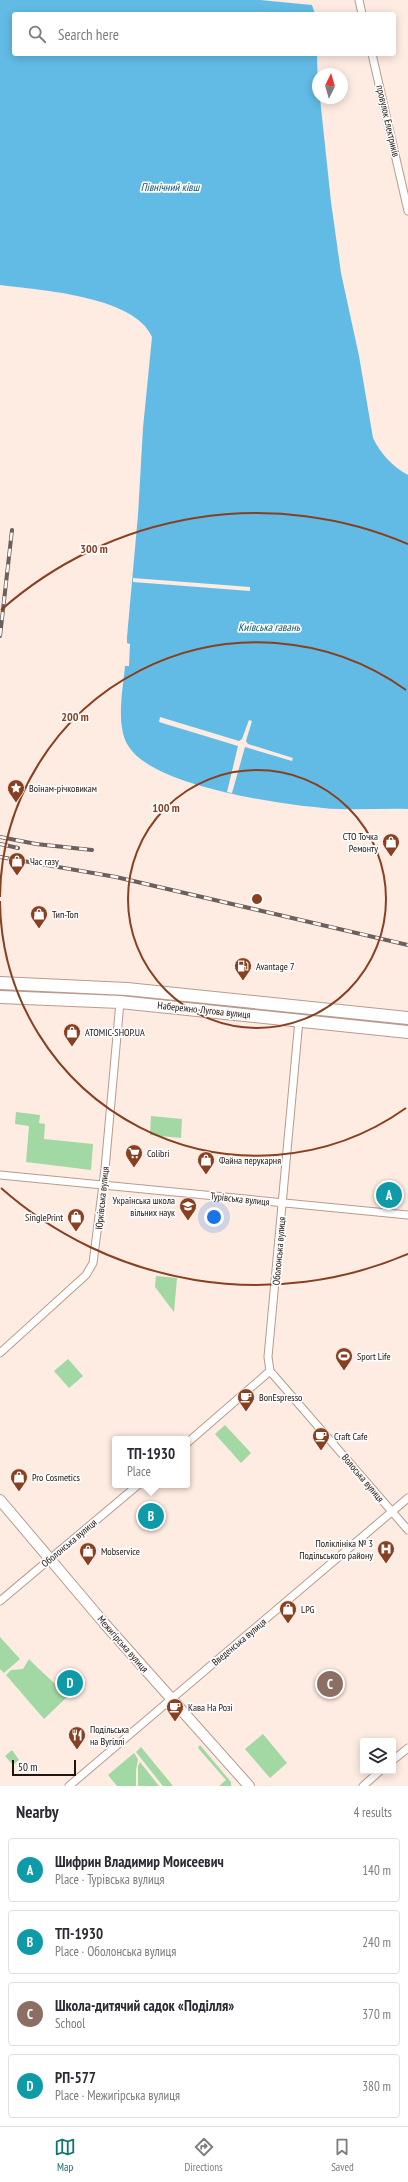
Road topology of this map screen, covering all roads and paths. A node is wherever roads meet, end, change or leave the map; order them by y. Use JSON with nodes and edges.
{"nodes":[{"id":1,"x":359,"y":0,"type":"edge"},
{"id":2,"x":362,"y":12,"type":"edge"},
{"id":3,"x":372,"y":56,"type":"edge"},
{"id":4,"x":408,"y":211,"type":"edge"},
{"id":5,"x":2,"y":983,"type":"edge"},
{"id":6,"x":0,"y":1000,"type":"edge"},
{"id":7,"x":120,"y":1002,"type":"junction"},
{"id":8,"x":408,"y":1018,"type":"edge"},
{"id":9,"x":299,"y":1020,"type":"junction"},
{"id":10,"x":408,"y":1032,"type":"edge"},
{"id":11,"x":0,"y":1175,"type":"edge"},
{"id":12,"x":103,"y":1185,"type":"junction"},
{"id":13,"x":283,"y":1203,"type":"junction"},
{"id":14,"x":408,"y":1215,"type":"edge"},
{"id":15,"x":0,"y":1353,"type":"edge"},
{"id":16,"x":270,"y":1371,"type":"junction"},
{"id":17,"x":190,"y":1440,"type":"edge"},
{"id":18,"x":134,"y":1488,"type":"edge"},
{"id":19,"x":408,"y":1498,"type":"edge"},
{"id":20,"x":0,"y":1500,"type":"edge"},
{"id":21,"x":392,"y":1512,"type":"junction"},
{"id":22,"x":408,"y":1530,"type":"edge"},
{"id":23,"x":50,"y":1558,"type":"junction"},
{"id":24,"x":0,"y":1601,"type":"edge"},
{"id":25,"x":171,"y":1699,"type":"junction"},
{"id":26,"x":408,"y":1748,"type":"edge"},
{"id":27,"x":396,"y":1758,"type":"edge"},
{"id":28,"x":377,"y":1774,"type":"edge"},
{"id":29,"x":69,"y":1786,"type":"edge"},
{"id":30,"x":249,"y":1786,"type":"edge"},
{"id":31,"x":363,"y":1786,"type":"edge"}],
"edges":[{"from":1,"to":2,"type":"street"},
{"from":3,"to":4,"type":"street","name":"провулок Електриків"},
{"from":5,"to":6,"type":"street"},
{"from":5,"to":8,"type":"main road","name":"Набережно-Лугова вулиця"},
{"from":6,"to":7,"type":"main road","name":"Набережно-Лугова вулиця"},
{"from":7,"to":9,"type":"main road","name":"Набережно-Лугова вулиця"},
{"from":7,"to":12,"type":"street","name":"Юрківська вулиця"},
{"from":9,"to":10,"type":"main road","name":"Набережно-Лугова вулиця"},
{"from":9,"to":13,"type":"street","name":"Оболонська вулиця"},
{"from":11,"to":12,"type":"street","name":"Турівська вулиця"},
{"from":12,"to":13,"type":"street","name":"Турівська вулиця"},
{"from":12,"to":15,"type":"street","name":"Юрківська вулиця"},
{"from":13,"to":14,"type":"street","name":"Турівська вулиця"},
{"from":13,"to":16,"type":"street","name":"Оболонська вулиця"},
{"from":16,"to":17,"type":"street"},
{"from":16,"to":21,"type":"street","name":"Волоська вулиця"},
{"from":18,"to":23,"type":"street","name":"Оболонська вулиця"},
{"from":19,"to":21,"type":"street","name":"Введенська вулиця"},
{"from":20,"to":23,"type":"street","name":"Межигірська вулиця"},
{"from":21,"to":22,"type":"street","name":"Волоська вулиця"},
{"from":21,"to":25,"type":"street","name":"Введенська вулиця"},
{"from":23,"to":24,"type":"street","name":"Оболонська вулиця"},
{"from":23,"to":25,"type":"street","name":"Межигірська вулиця"},
{"from":25,"to":29,"type":"street","name":"Введенська вулиця"},
{"from":25,"to":30,"type":"street","name":"Межигірська вулиця"},
{"from":26,"to":27,"type":"street"},
{"from":28,"to":31,"type":"street"}]}
